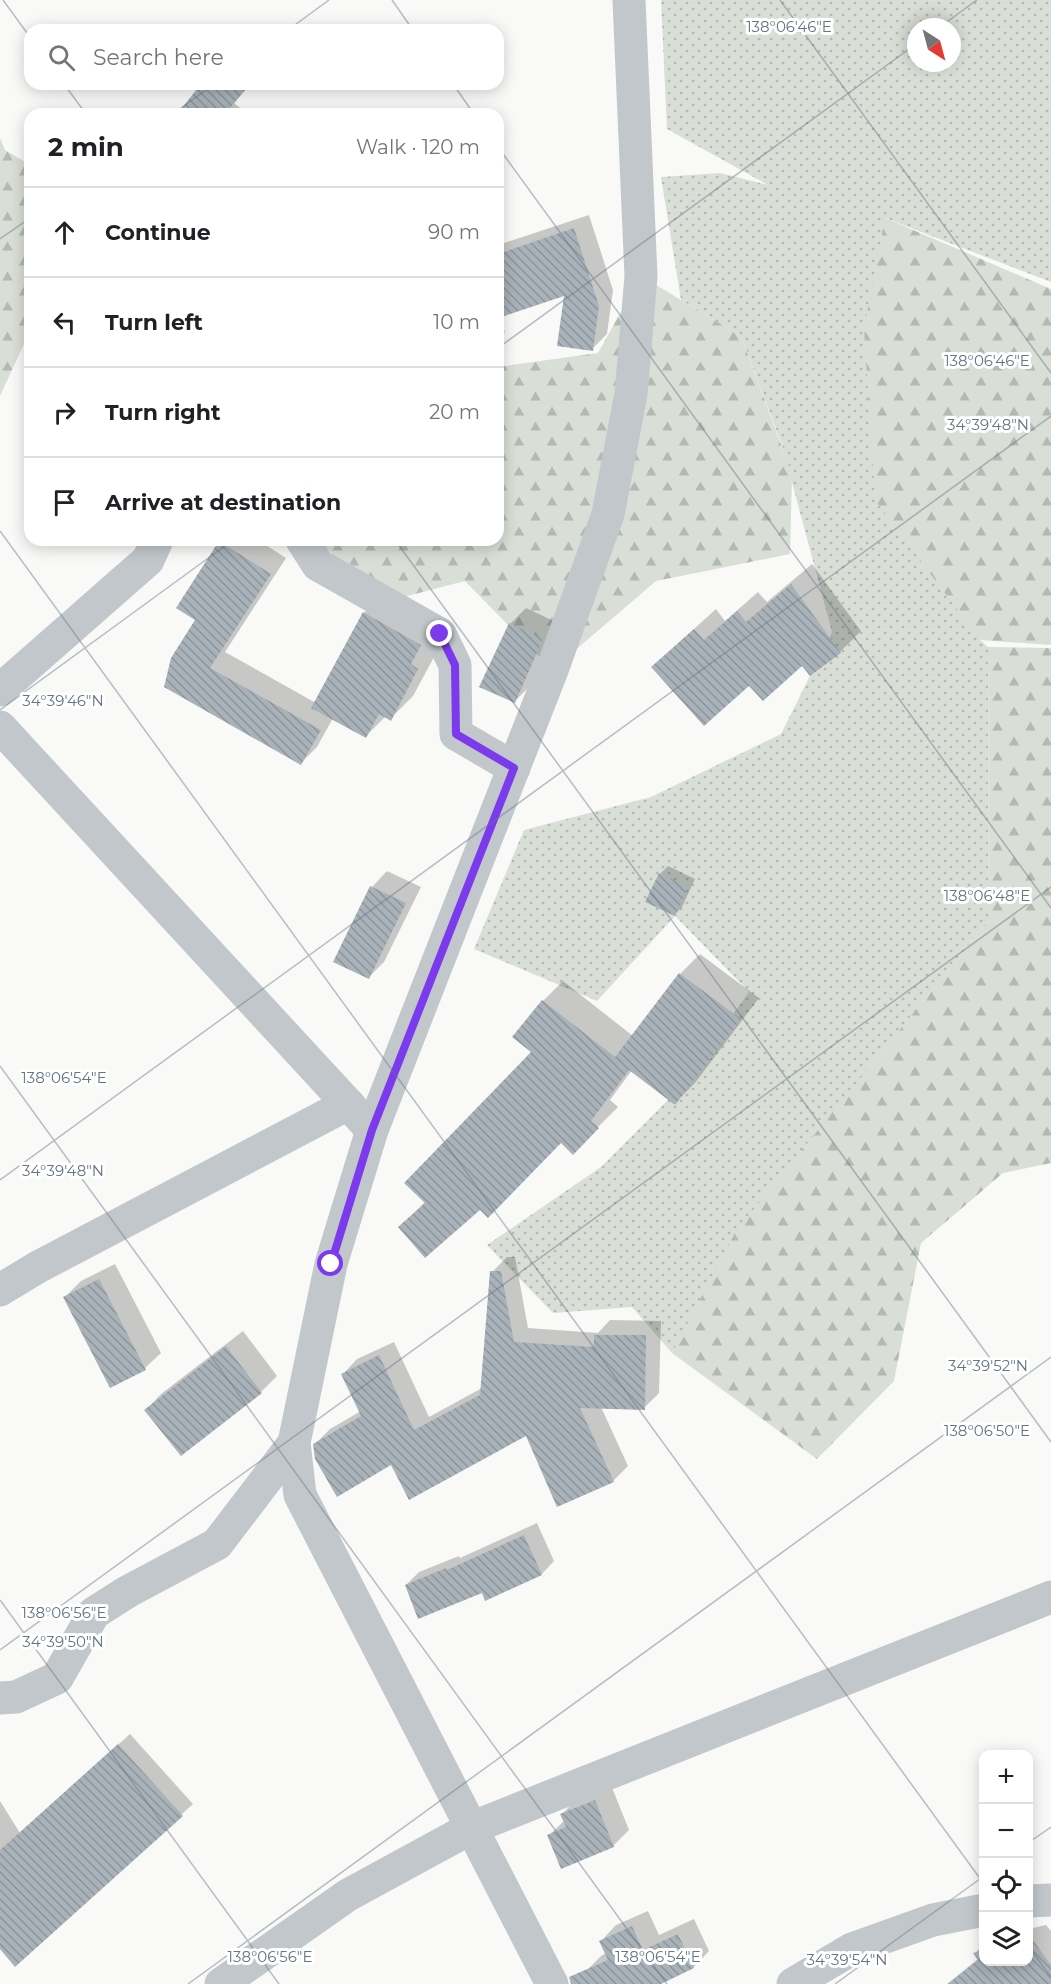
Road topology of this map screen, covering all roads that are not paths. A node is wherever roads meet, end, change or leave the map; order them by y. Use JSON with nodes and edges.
{"nodes":[{"id":1,"x":629,"y":0,"type":"edge"},
{"id":2,"x":154,"y":546,"type":"edge"},
{"id":3,"x":307,"y":546,"type":"edge"},
{"id":4,"x":0,"y":690,"type":"edge"},
{"id":5,"x":0,"y":727,"type":"edge"},
{"id":6,"x":514,"y":768,"type":"junction"},
{"id":7,"x":348,"y":1104,"type":"junction"},
{"id":8,"x":372,"y":1130,"type":"junction"},
{"id":9,"x":0,"y":1290,"type":"edge"},
{"id":10,"x":294,"y":1443,"type":"junction"},
{"id":11,"x":1051,"y":1597,"type":"edge"},
{"id":12,"x":0,"y":1698,"type":"edge"},
{"id":13,"x":471,"y":1828,"type":"junction"},
{"id":14,"x":1051,"y":1900,"type":"edge"},
{"id":15,"x":1033,"y":1901,"type":"edge"},
{"id":16,"x":979,"y":1911,"type":"edge"},
{"id":17,"x":221,"y":1984,"type":"edge"},
{"id":18,"x":552,"y":1984,"type":"edge"},
{"id":19,"x":793,"y":1984,"type":"edge"}],
"edges":[{"from":1,"to":6,"type":"street"},
{"from":2,"to":4,"type":"street"},
{"from":3,"to":6,"type":"street"},
{"from":5,"to":7,"type":"street"},
{"from":6,"to":8,"type":"street"},
{"from":7,"to":8,"type":"street"},
{"from":7,"to":9,"type":"street"},
{"from":8,"to":10,"type":"street"},
{"from":10,"to":12,"type":"street"},
{"from":10,"to":13,"type":"street"},
{"from":11,"to":13,"type":"street"},
{"from":13,"to":17,"type":"street"},
{"from":13,"to":18,"type":"street"},
{"from":14,"to":15,"type":"street"},
{"from":16,"to":19,"type":"street"}]}
